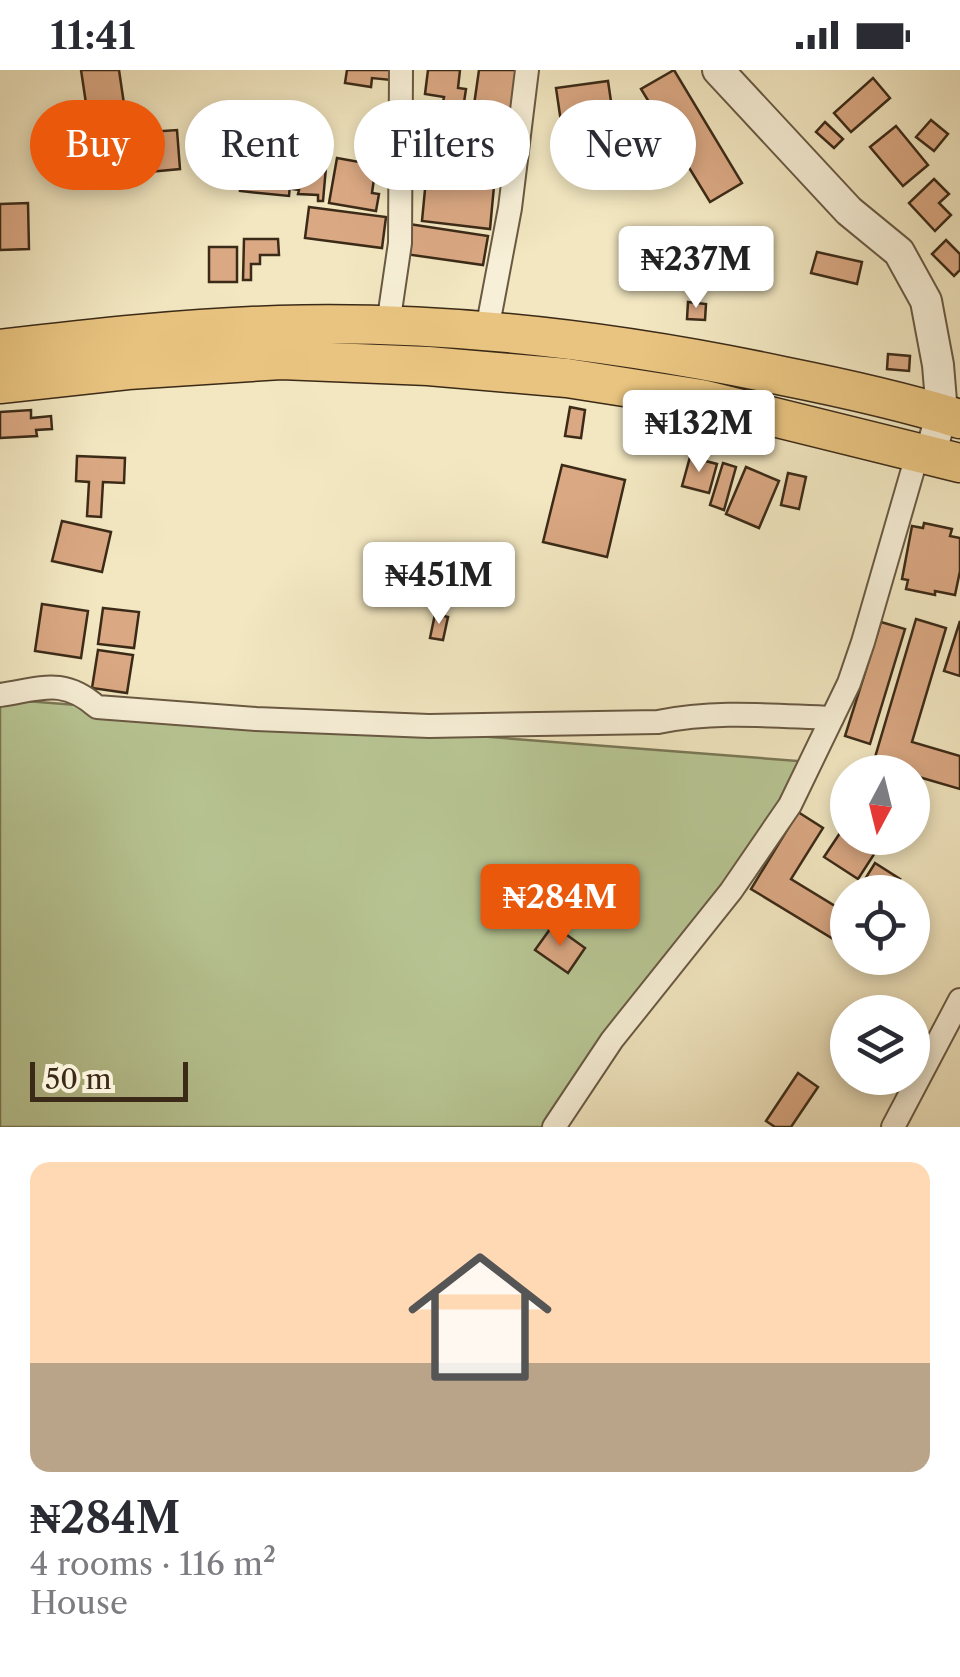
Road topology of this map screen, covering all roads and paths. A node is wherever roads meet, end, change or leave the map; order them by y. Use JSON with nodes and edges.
{"nodes":[{"id":1,"x":401,"y":70,"type":"edge"},
{"id":2,"x":527,"y":70,"type":"edge"},
{"id":3,"x":718,"y":70,"type":"edge"},
{"id":4,"x":388,"y":325,"type":"junction"},
{"id":5,"x":487,"y":330,"type":"junction"},
{"id":6,"x":0,"y":349,"type":"edge"},
{"id":7,"x":0,"y":384,"type":"edge"},
{"id":8,"x":951,"y":416,"type":"edge"},
{"id":9,"x":936,"y":456,"type":"edge"},
{"id":10,"x":0,"y":695,"type":"edge"},
{"id":11,"x":832,"y":718,"type":"junction"},
{"id":12,"x":960,"y":1000,"type":"edge"},
{"id":13,"x":554,"y":1127,"type":"edge"},
{"id":14,"x":893,"y":1127,"type":"edge"}],
"edges":[{"from":1,"to":4,"type":"street"},
{"from":2,"to":5,"type":"street"},
{"from":3,"to":8,"type":"street"},
{"from":4,"to":5,"type":"main road"},
{"from":4,"to":6,"type":"main road"},
{"from":5,"to":8,"type":"main road"},
{"from":7,"to":9,"type":"main road"},
{"from":8,"to":9,"type":"street"},
{"from":9,"to":11,"type":"street"},
{"from":10,"to":11,"type":"street"},
{"from":11,"to":13,"type":"street"},
{"from":12,"to":14,"type":"street"}]}
